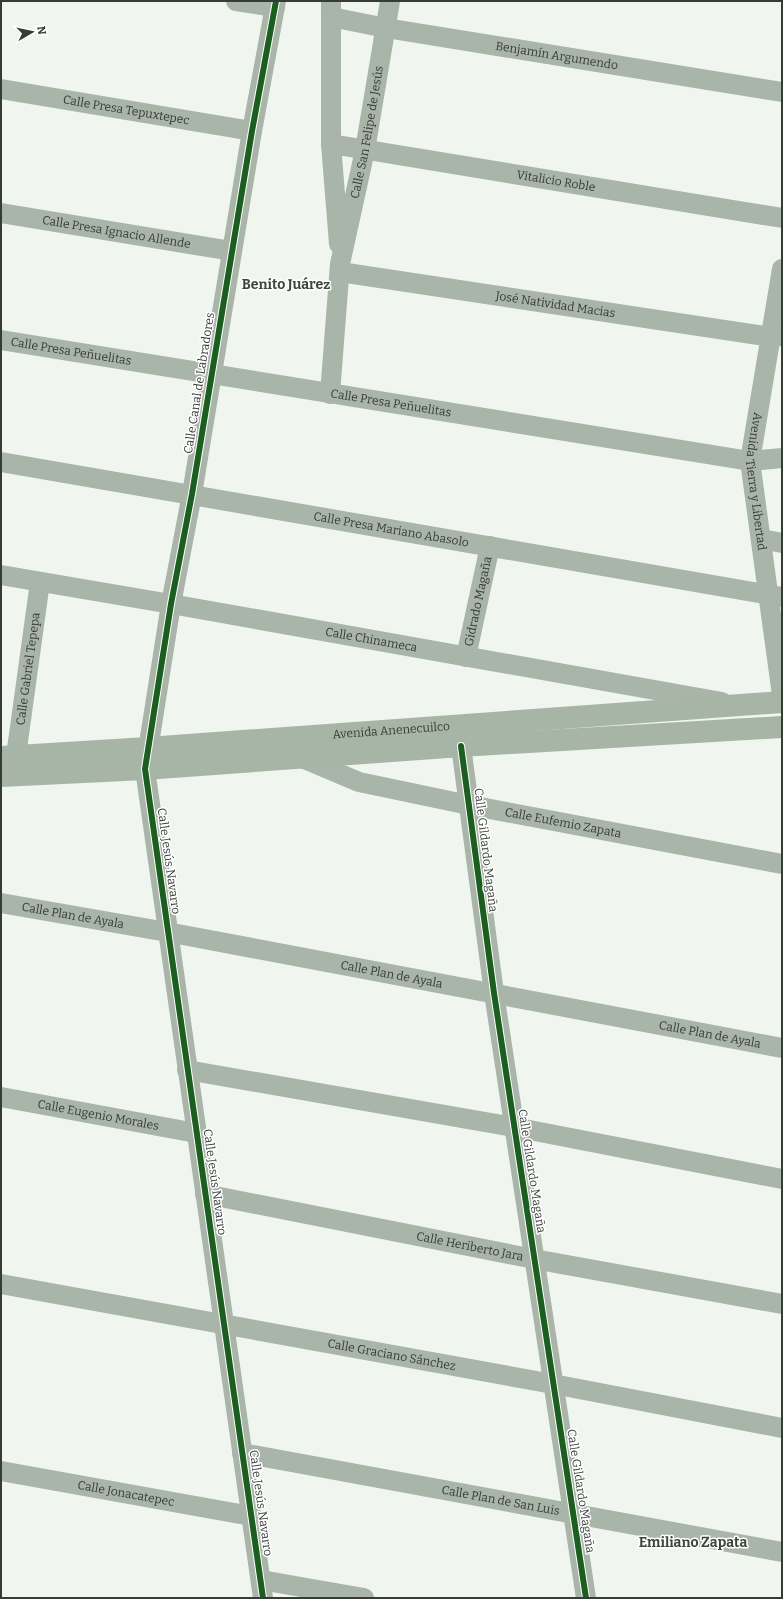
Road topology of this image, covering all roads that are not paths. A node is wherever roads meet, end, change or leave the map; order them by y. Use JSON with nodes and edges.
{"nodes":[{"id":1,"x":236,"y":1,"type":"edge"},
{"id":2,"x":390,"y":1,"type":"edge"},
{"id":3,"x":276,"y":4,"type":"edge"},
{"id":4,"x":331,"y":9,"type":"edge"},
{"id":5,"x":386,"y":28,"type":"junction"},
{"id":6,"x":1,"y":89,"type":"edge"},
{"id":7,"x":782,"y":92,"type":"edge"},
{"id":8,"x":252,"y":131,"type":"junction"},
{"id":9,"x":330,"y":144,"type":"junction"},
{"id":10,"x":365,"y":150,"type":"junction"},
{"id":11,"x":1,"y":213,"type":"edge"},
{"id":12,"x":782,"y":218,"type":"edge"},
{"id":13,"x":232,"y":251,"type":"junction"},
{"id":14,"x":340,"y":268,"type":"junction"},
{"id":15,"x":782,"y":269,"type":"edge"},
{"id":16,"x":776,"y":337,"type":"edge"},
{"id":17,"x":1,"y":340,"type":"edge"},
{"id":18,"x":212,"y":375,"type":"junction"},
{"id":19,"x":330,"y":394,"type":"junction"},
{"id":20,"x":782,"y":458,"type":"edge"},
{"id":21,"x":750,"y":460,"type":"junction"},
{"id":22,"x":1,"y":462,"type":"edge"},
{"id":23,"x":192,"y":494,"type":"junction"},
{"id":24,"x":762,"y":539,"type":"junction"},
{"id":25,"x":782,"y":543,"type":"edge"},
{"id":26,"x":490,"y":546,"type":"junction"},
{"id":27,"x":1,"y":576,"type":"edge"},
{"id":28,"x":40,"y":582,"type":"junction"},
{"id":29,"x":776,"y":596,"type":"edge"},
{"id":30,"x":170,"y":604,"type":"junction"},
{"id":31,"x":466,"y":657,"type":"junction"},
{"id":32,"x":782,"y":695,"type":"edge"},
{"id":33,"x":782,"y":702,"type":"edge"},
{"id":34,"x":742,"y":706,"type":"junction"},
{"id":35,"x":782,"y":727,"type":"edge"},
{"id":36,"x":461,"y":746,"type":"junction"},
{"id":37,"x":8,"y":756,"type":"edge"},
{"id":38,"x":302,"y":758,"type":"junction"},
{"id":39,"x":146,"y":759,"type":"junction"},
{"id":40,"x":1,"y":776,"type":"edge"},
{"id":41,"x":469,"y":805,"type":"junction"},
{"id":42,"x":782,"y":864,"type":"edge"},
{"id":43,"x":1,"y":903,"type":"edge"},
{"id":44,"x":167,"y":932,"type":"junction"},
{"id":45,"x":494,"y":993,"type":"junction"},
{"id":46,"x":782,"y":1048,"type":"edge"},
{"id":47,"x":187,"y":1070,"type":"junction"},
{"id":48,"x":1,"y":1097,"type":"edge"},
{"id":49,"x":514,"y":1127,"type":"junction"},
{"id":50,"x":196,"y":1133,"type":"junction"},
{"id":51,"x":782,"y":1179,"type":"edge"},
{"id":52,"x":205,"y":1194,"type":"junction"},
{"id":53,"x":534,"y":1259,"type":"junction"},
{"id":54,"x":1,"y":1284,"type":"edge"},
{"id":55,"x":782,"y":1304,"type":"edge"},
{"id":56,"x":224,"y":1324,"type":"junction"},
{"id":57,"x":553,"y":1384,"type":"junction"},
{"id":58,"x":782,"y":1428,"type":"edge"},
{"id":59,"x":242,"y":1453,"type":"junction"},
{"id":60,"x":1,"y":1471,"type":"edge"},
{"id":61,"x":573,"y":1512,"type":"junction"},
{"id":62,"x":252,"y":1516,"type":"junction"},
{"id":63,"x":782,"y":1552,"type":"edge"},
{"id":64,"x":262,"y":1589,"type":"edge"},
{"id":65,"x":364,"y":1598,"type":"edge"},
{"id":66,"x":586,"y":1598,"type":"edge"}],
"edges":[{"from":1,"to":3,"type":"street"},
{"from":2,"to":5,"type":"street","name":"Calle San Felipe de Jesús"},
{"from":3,"to":8,"type":"street","name":"Calle Canal de Labradores"},
{"from":4,"to":5,"type":"street","name":"Benjamín Argumendo"},
{"from":4,"to":9,"type":"street","name":"Calle San Felipe de Jesús"},
{"from":5,"to":7,"type":"street","name":"Benjamín Argumendo"},
{"from":5,"to":10,"type":"street","name":"Calle San Felipe de Jesús"},
{"from":6,"to":8,"type":"street","name":"Calle Presa Tepuxtepec"},
{"from":8,"to":13,"type":"street","name":"Calle Canal de Labradores"},
{"from":9,"to":10,"type":"street","name":"Vitalicio Roble"},
{"from":9,"to":14,"type":"street","name":"Calle San Felipe de Jesús"},
{"from":10,"to":12,"type":"street","name":"Vitalicio Roble"},
{"from":10,"to":14,"type":"street","name":"Calle San Felipe de Jesús"},
{"from":11,"to":13,"type":"street","name":"Calle Presa Ignacio Allende"},
{"from":13,"to":18,"type":"street","name":"Calle Canal de Labradores"},
{"from":14,"to":16,"type":"street","name":"José Natividad Macias"},
{"from":14,"to":19,"type":"street","name":"Calle San Felipe de Jesús"},
{"from":15,"to":16,"type":"street","name":"Avenida Tierra y Libertad"},
{"from":16,"to":21,"type":"street","name":"Avenida Tierra y Libertad"},
{"from":17,"to":18,"type":"street","name":"Calle Presa Peñuelitas"},
{"from":18,"to":19,"type":"street","name":"Calle Presa Peñuelitas"},
{"from":18,"to":23,"type":"street","name":"Calle Canal de Labradores"},
{"from":19,"to":21,"type":"street","name":"Calle Presa Peñuelitas"},
{"from":20,"to":21,"type":"street","name":"Calle Presa Peñuelitas"},
{"from":21,"to":24,"type":"street","name":"Avenida Tierra y Libertad"},
{"from":22,"to":23,"type":"street","name":"Calle Presa Mariano Abasolo"},
{"from":23,"to":26,"type":"street","name":"Calle Presa Mariano Abasolo"},
{"from":23,"to":30,"type":"street","name":"Calle Canal de Labradores"},
{"from":24,"to":25,"type":"street"},
{"from":24,"to":29,"type":"street","name":"Avenida Tierra y Libertad"},
{"from":26,"to":29,"type":"street","name":"Calle Presa Mariano Abasolo"},
{"from":26,"to":31,"type":"street","name":"Gidrado Magaña"},
{"from":27,"to":28,"type":"street","name":"Calle Chinameca"},
{"from":28,"to":30,"type":"street","name":"Calle Chinameca"},
{"from":28,"to":37,"type":"street","name":"Calle Gabriel Tepepa"},
{"from":29,"to":32,"type":"street","name":"Avenida Tierra y Libertad"},
{"from":30,"to":31,"type":"street","name":"Calle Chinameca"},
{"from":30,"to":39,"type":"street","name":"Calle Canal de Labradores"},
{"from":31,"to":34,"type":"street","name":"Calle Chinameca"},
{"from":33,"to":34,"type":"main road","name":"Avenida Anenecuilco"},
{"from":34,"to":39,"type":"main road","name":"Avenida Anenecuilco"},
{"from":35,"to":36,"type":"main road","name":"Avenida Anenecuilco"},
{"from":36,"to":38,"type":"main road","name":"Avenida Anenecuilco"},
{"from":36,"to":41,"type":"street","name":"Calle Gildardo Magaña"},
{"from":37,"to":39,"type":"main road","name":"Avenida Anenecuilco"},
{"from":38,"to":39,"type":"main road","name":"Avenida Anenecuilco"},
{"from":38,"to":41,"type":"street","name":"Calle Eufemio Zapata"},
{"from":39,"to":40,"type":"main road","name":"Avenida Anenecuilco"},
{"from":39,"to":44,"type":"street","name":"Calle Jesús Navarro"},
{"from":41,"to":42,"type":"street","name":"Calle Eufemio Zapata"},
{"from":41,"to":45,"type":"street","name":"Calle Gildardo Magaña"},
{"from":43,"to":44,"type":"street","name":"Calle Plan de Ayala"},
{"from":44,"to":45,"type":"street","name":"Calle Plan de Ayala"},
{"from":44,"to":47,"type":"street","name":"Calle Jesús Navarro"},
{"from":45,"to":46,"type":"street","name":"Calle Plan de Ayala"},
{"from":45,"to":49,"type":"street","name":"Calle Gildardo Magaña"},
{"from":47,"to":49,"type":"street"},
{"from":47,"to":50,"type":"street","name":"Calle Jesús Navarro"},
{"from":48,"to":50,"type":"street","name":"Calle Eugenio Morales"},
{"from":49,"to":51,"type":"street"},
{"from":49,"to":53,"type":"street","name":"Calle Gildardo Magaña"},
{"from":50,"to":52,"type":"street","name":"Calle Jesús Navarro"},
{"from":52,"to":53,"type":"street","name":"Calle Heriberto Jara"},
{"from":52,"to":56,"type":"street","name":"Calle Jesús Navarro"},
{"from":53,"to":55,"type":"street","name":"Calle Heriberto Jara"},
{"from":53,"to":57,"type":"street","name":"Calle Gildardo Magaña"},
{"from":54,"to":56,"type":"street","name":"Calle Graciano Sánchez"},
{"from":56,"to":57,"type":"street","name":"Calle Graciano Sánchez"},
{"from":56,"to":59,"type":"street","name":"Calle Jesús Navarro"},
{"from":57,"to":58,"type":"street","name":"Calle Graciano Sánchez"},
{"from":57,"to":61,"type":"street","name":"Calle Gildardo Magaña"},
{"from":59,"to":61,"type":"street","name":"Calle Plan de San Luis"},
{"from":59,"to":62,"type":"street","name":"Calle Jesús Navarro"},
{"from":60,"to":62,"type":"street","name":"Calle Jonacatepec"},
{"from":61,"to":63,"type":"street","name":"Calle Plan de San Luis"},
{"from":61,"to":66,"type":"street","name":"Calle Gildardo Magaña"},
{"from":62,"to":64,"type":"street","name":"Calle Jesús Navarro"},
{"from":64,"to":65,"type":"street"}]}
